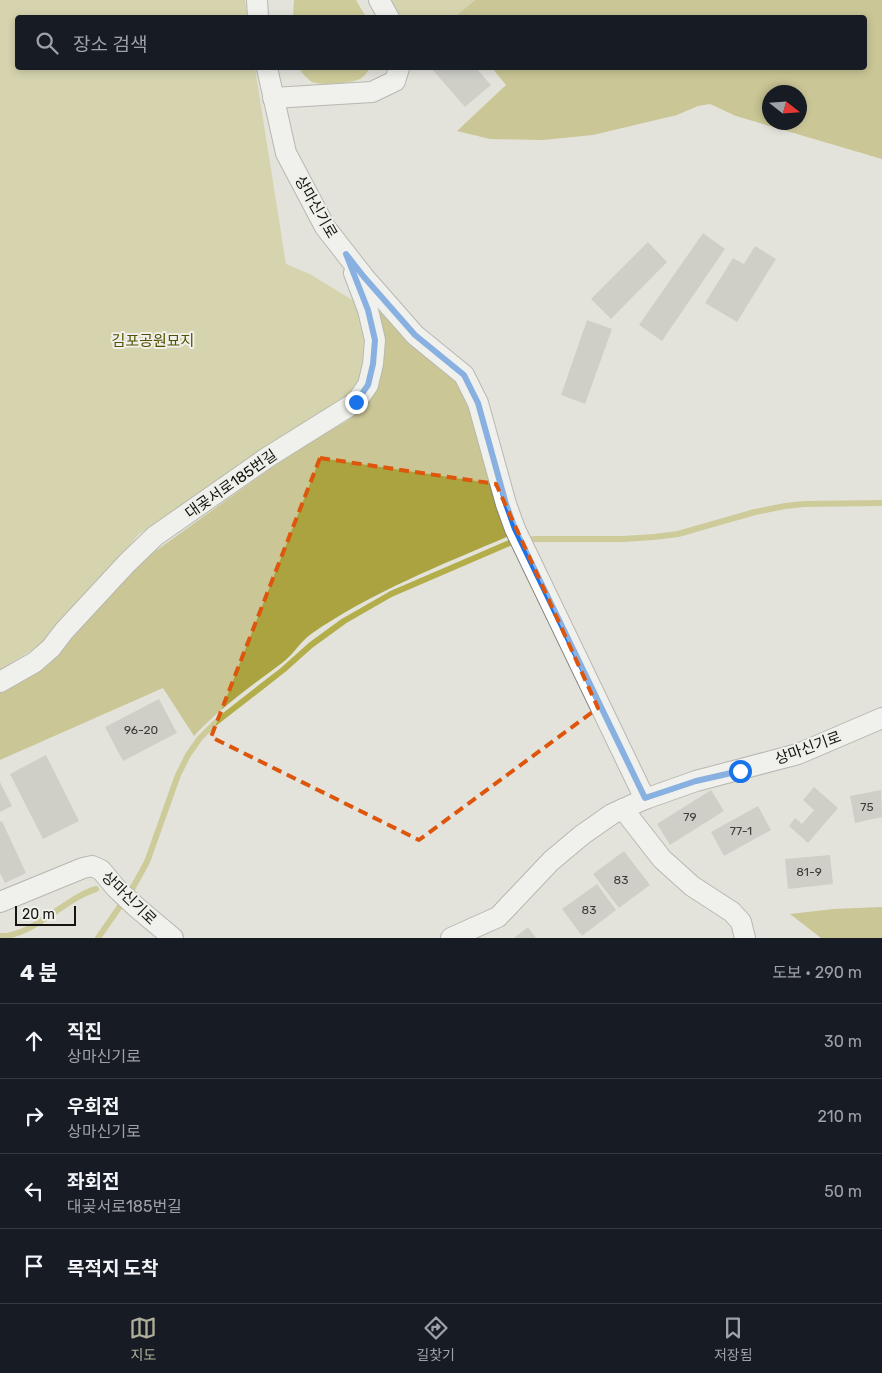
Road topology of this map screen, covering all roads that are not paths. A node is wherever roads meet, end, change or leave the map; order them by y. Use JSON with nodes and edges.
{"nodes":[{"id":1,"x":257,"y":0,"type":"edge"},
{"id":2,"x":379,"y":0,"type":"edge"},
{"id":3,"x":258,"y":15,"type":"edge"},
{"id":4,"x":387,"y":15,"type":"edge"},
{"id":5,"x":267,"y":70,"type":"edge"},
{"id":6,"x":398,"y":70,"type":"edge"},
{"id":7,"x":274,"y":98,"type":"junction"},
{"id":8,"x":346,"y":254,"type":"junction"},
{"id":9,"x":0,"y":682,"type":"edge"},
{"id":10,"x":882,"y":718,"type":"edge"},
{"id":11,"x":645,"y":798,"type":"junction"},
{"id":12,"x":623,"y":809,"type":"junction"},
{"id":13,"x":0,"y":902,"type":"edge"},
{"id":14,"x":173,"y":938,"type":"edge"},
{"id":15,"x":451,"y":938,"type":"edge"},
{"id":16,"x":745,"y":938,"type":"edge"}],
"edges":[{"from":1,"to":3,"type":"street"},
{"from":2,"to":4,"type":"street"},
{"from":5,"to":7,"type":"street","name":"상마신기로"},
{"from":6,"to":7,"type":"street"},
{"from":7,"to":8,"type":"street","name":"상마신기로"},
{"from":8,"to":9,"type":"street","name":"대곶서로185번길"},
{"from":8,"to":11,"type":"street","name":"상마신기로"},
{"from":10,"to":11,"type":"street","name":"상마신기로"},
{"from":11,"to":12,"type":"street","name":"상마신기로"},
{"from":12,"to":15,"type":"street","name":"상마신기로"},
{"from":12,"to":16,"type":"street"},
{"from":13,"to":14,"type":"street","name":"상마신기로"}]}
